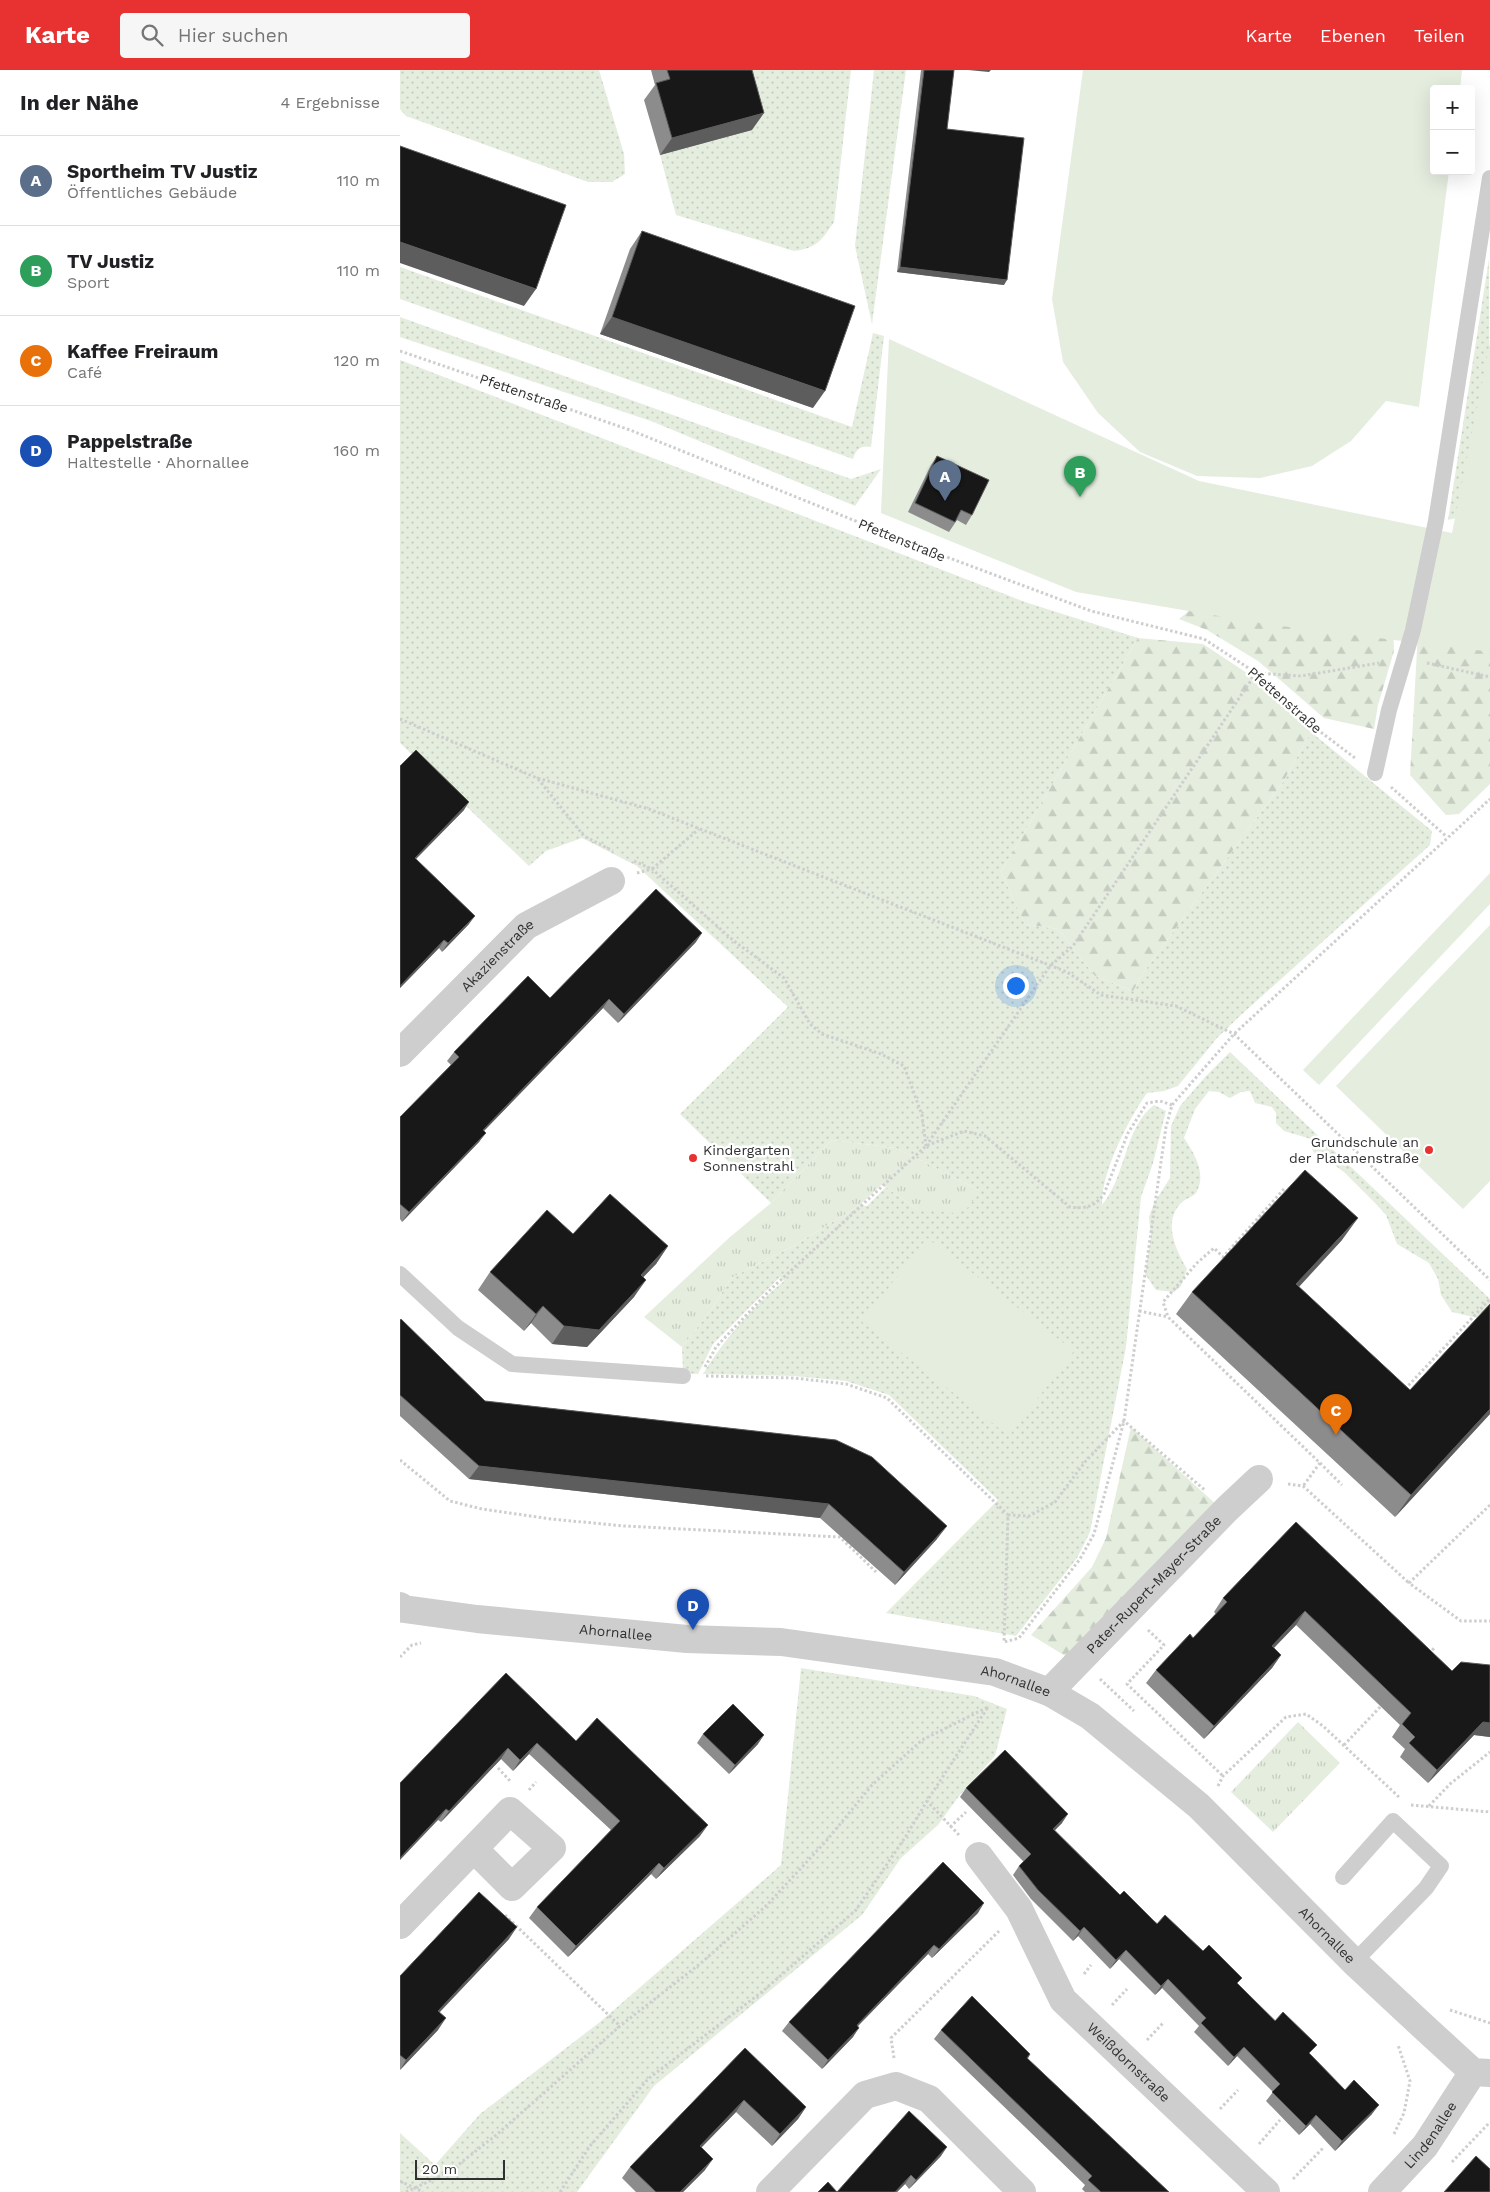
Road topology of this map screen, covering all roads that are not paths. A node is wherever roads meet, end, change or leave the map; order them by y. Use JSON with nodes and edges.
{"nodes":[{"id":1,"x":1490,"y":178,"type":"edge"},
{"id":2,"x":1375,"y":774,"type":"road end"},
{"id":3,"x":611,"y":881,"type":"dead end"},
{"id":4,"x":400,"y":1053,"type":"edge"},
{"id":5,"x":400,"y":1274,"type":"edge"},
{"id":6,"x":683,"y":1376,"type":"road end"},
{"id":7,"x":1259,"y":1479,"type":"road end"},
{"id":8,"x":401,"y":1609,"type":"edge"},
{"id":9,"x":1049,"y":1692,"type":"junction"},
{"id":10,"x":474,"y":1849,"type":"dead end"},
{"id":11,"x":979,"y":1856,"type":"road end"},
{"id":12,"x":1343,"y":1877,"type":"dead end"},
{"id":13,"x":400,"y":1925,"type":"edge"},
{"id":14,"x":1354,"y":1962,"type":"junction"},
{"id":15,"x":1482,"y":2072,"type":"edge"},
{"id":16,"x":1277,"y":2189,"type":"edge"},
{"id":17,"x":770,"y":2192,"type":"edge"},
{"id":18,"x":1022,"y":2192,"type":"edge"},
{"id":19,"x":1382,"y":2192,"type":"edge"}],
"edges":[{"from":1,"to":2,"type":"lane"},
{"from":3,"to":4,"type":"street","name":"Akazienstraße"},
{"from":5,"to":6,"type":"lane"},
{"from":7,"to":9,"type":"street","name":"Pater-Rupert-Mayer-Straße"},
{"from":8,"to":9,"type":"street","name":"Ahornallee"},
{"from":9,"to":14,"type":"street","name":"Ahornallee"},
{"from":10,"to":13,"type":"street"},
{"from":11,"to":16,"type":"street","name":"Weißdornstraße"},
{"from":12,"to":14,"type":"lane"},
{"from":14,"to":15,"type":"street","name":"Ahornallee"},
{"from":15,"to":19,"type":"street","name":"Lindenallee"},
{"from":17,"to":18,"type":"street"}]}
